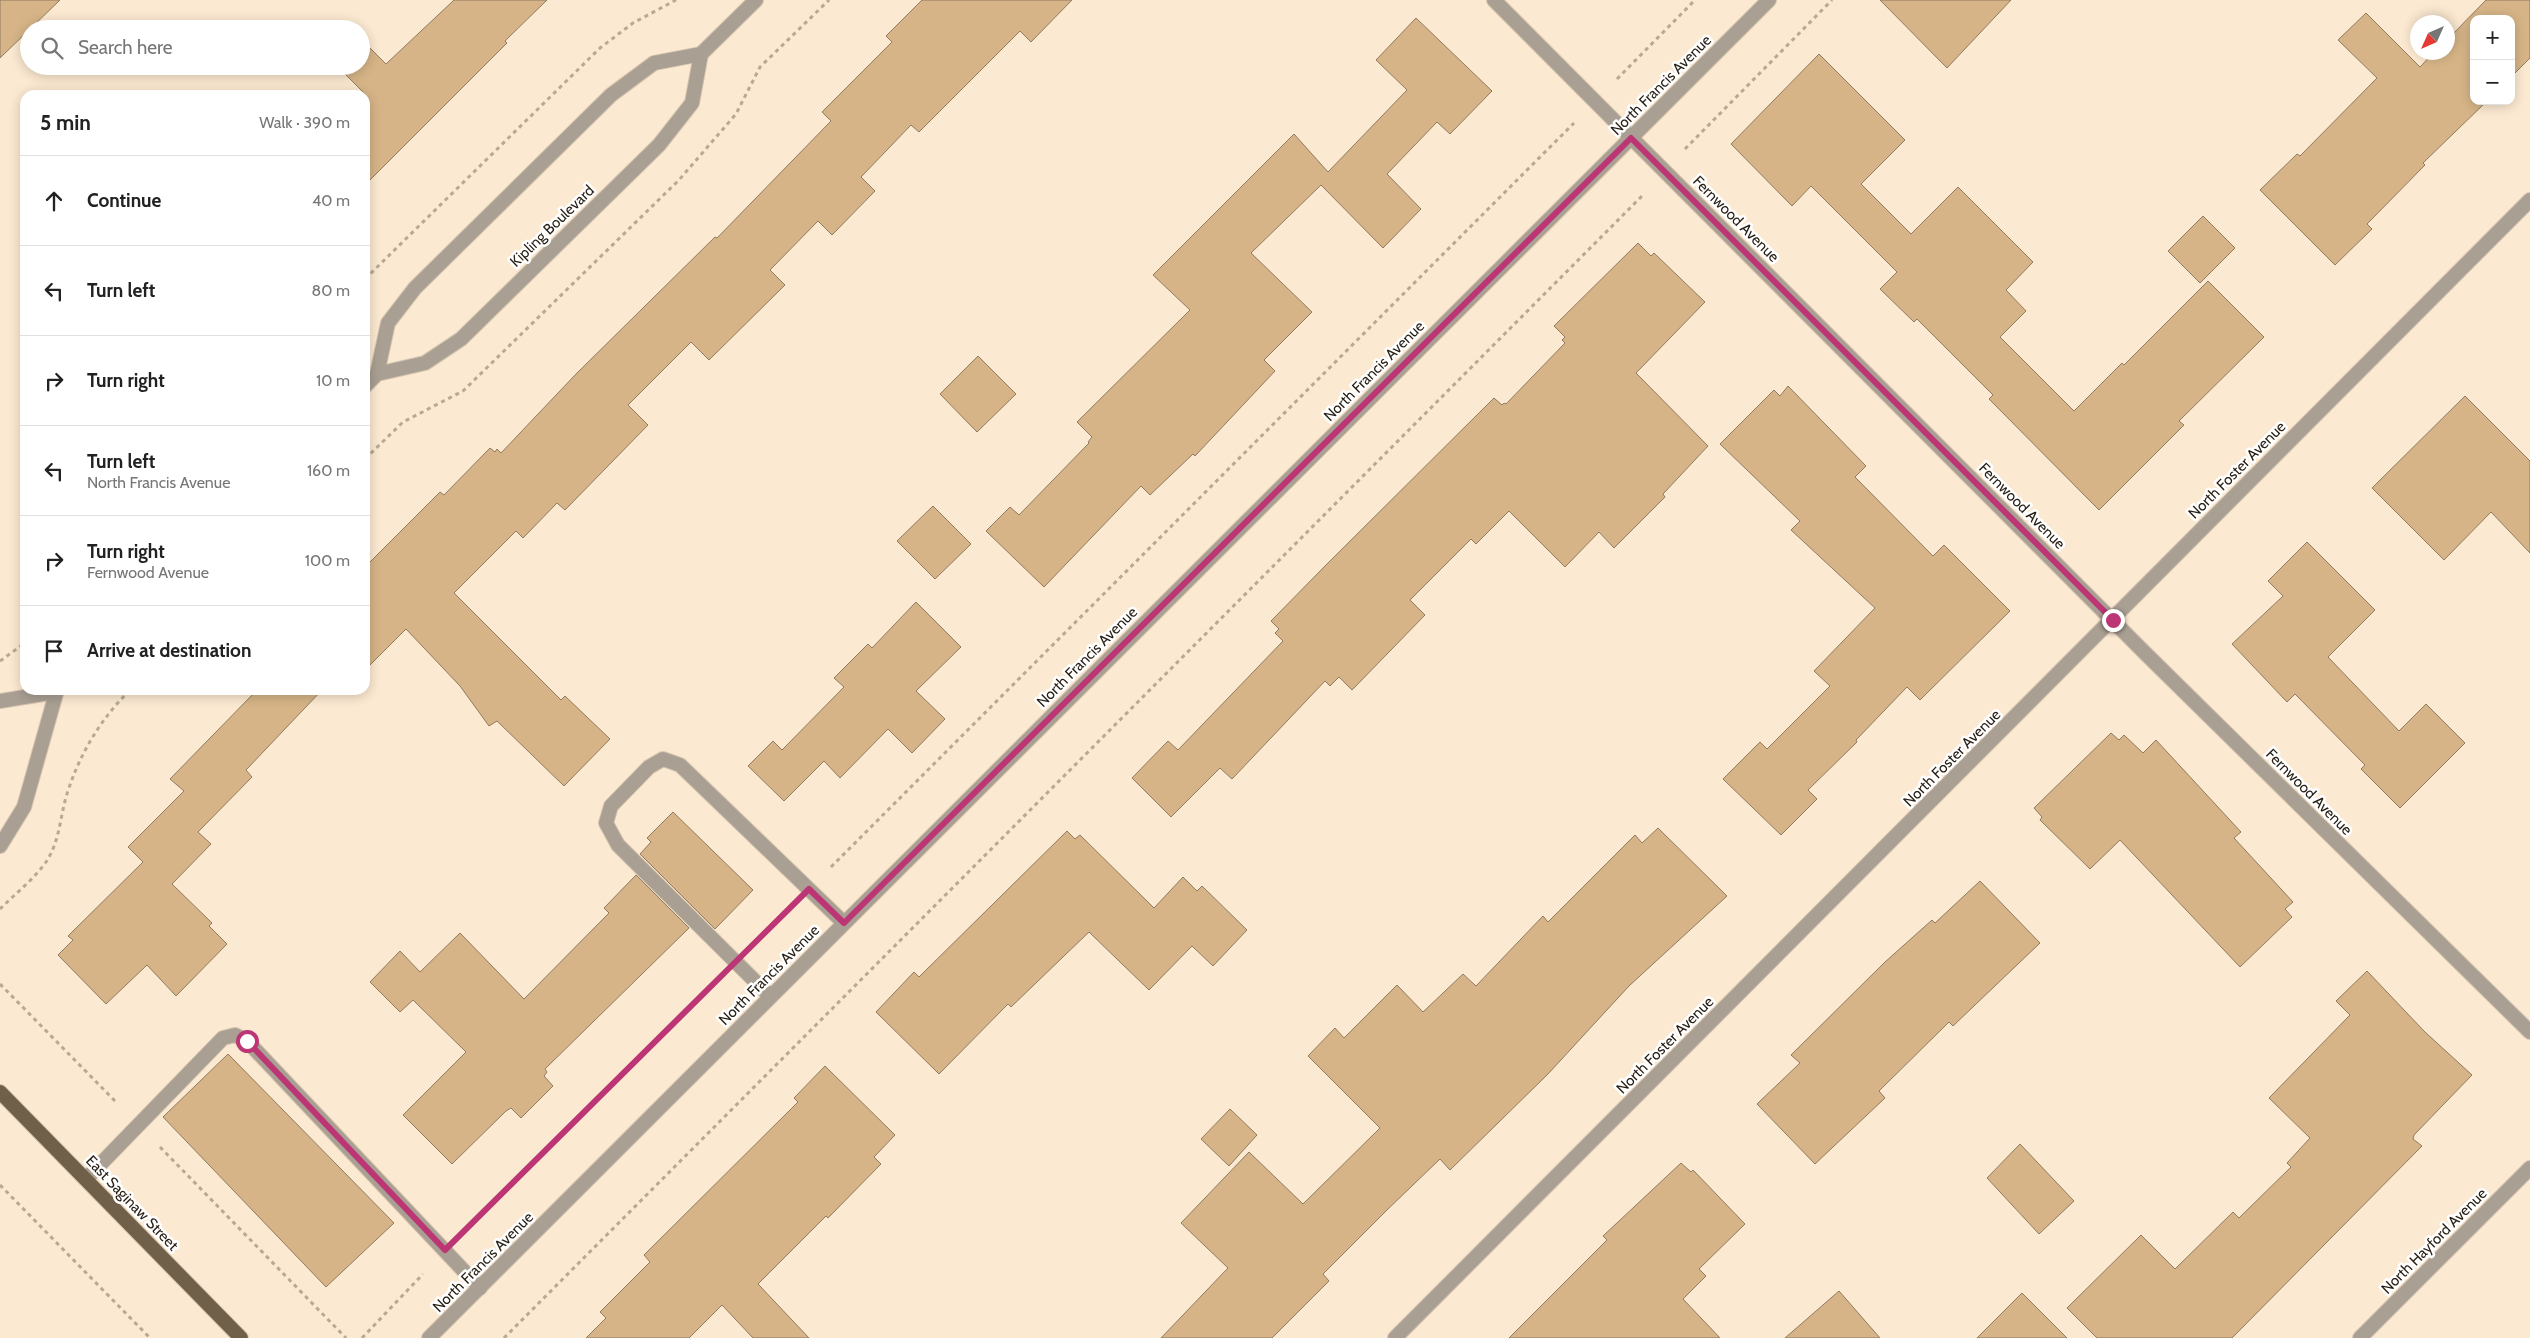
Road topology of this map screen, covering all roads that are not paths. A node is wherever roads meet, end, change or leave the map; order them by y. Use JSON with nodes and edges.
{"nodes":[{"id":1,"x":756,"y":0,"type":"edge"},
{"id":2,"x":1494,"y":0,"type":"edge"},
{"id":3,"x":1769,"y":0,"type":"edge"},
{"id":4,"x":701,"y":54,"type":"junction"},
{"id":5,"x":1631,"y":138,"type":"junction"},
{"id":6,"x":2530,"y":200,"type":"edge"},
{"id":7,"x":377,"y":374,"type":"junction"},
{"id":8,"x":370,"y":381,"type":"edge"},
{"id":9,"x":2113,"y":620,"type":"junction"},
{"id":10,"x":34,"y":695,"type":"edge"},
{"id":11,"x":55,"y":695,"type":"edge"},
{"id":12,"x":0,"y":701,"type":"edge"},
{"id":13,"x":0,"y":846,"type":"edge"},
{"id":14,"x":844,"y":923,"type":"junction"},
{"id":15,"x":770,"y":996,"type":"junction"},
{"id":16,"x":2530,"y":1032,"type":"edge"},
{"id":17,"x":0,"y":1092,"type":"edge"},
{"id":18,"x":2530,"y":1168,"type":"edge"},
{"id":19,"x":86,"y":1179,"type":"junction"},
{"id":20,"x":480,"y":1288,"type":"junction"},
{"id":21,"x":241,"y":1338,"type":"edge"},
{"id":22,"x":429,"y":1338,"type":"edge"},
{"id":23,"x":1395,"y":1338,"type":"edge"},
{"id":24,"x":2360,"y":1338,"type":"edge"}],
"edges":[{"from":1,"to":4,"type":"street"},
{"from":2,"to":5,"type":"street","name":"Fernwood Avenue"},
{"from":3,"to":5,"type":"street","name":"North Francis Avenue"},
{"from":4,"to":7,"type":"street"},
{"from":4,"to":7,"type":"street","name":"Kipling Boulevard"},
{"from":5,"to":9,"type":"street","name":"Fernwood Avenue"},
{"from":5,"to":14,"type":"street","name":"North Francis Avenue"},
{"from":6,"to":9,"type":"street","name":"North Foster Avenue"},
{"from":7,"to":8,"type":"street"},
{"from":9,"to":16,"type":"street","name":"Fernwood Avenue"},
{"from":9,"to":23,"type":"street","name":"North Foster Avenue"},
{"from":10,"to":12,"type":"street"},
{"from":11,"to":13,"type":"street"},
{"from":14,"to":15,"type":"street","name":"North Francis Avenue"},
{"from":14,"to":15,"type":"street"},
{"from":15,"to":20,"type":"street","name":"North Francis Avenue"},
{"from":17,"to":19,"type":"main road","name":"East Saginaw Street"},
{"from":18,"to":24,"type":"street","name":"North Hayford Avenue"},
{"from":19,"to":20,"type":"street"},
{"from":19,"to":21,"type":"main road","name":"East Saginaw Street"},
{"from":20,"to":22,"type":"street","name":"North Francis Avenue"}]}
